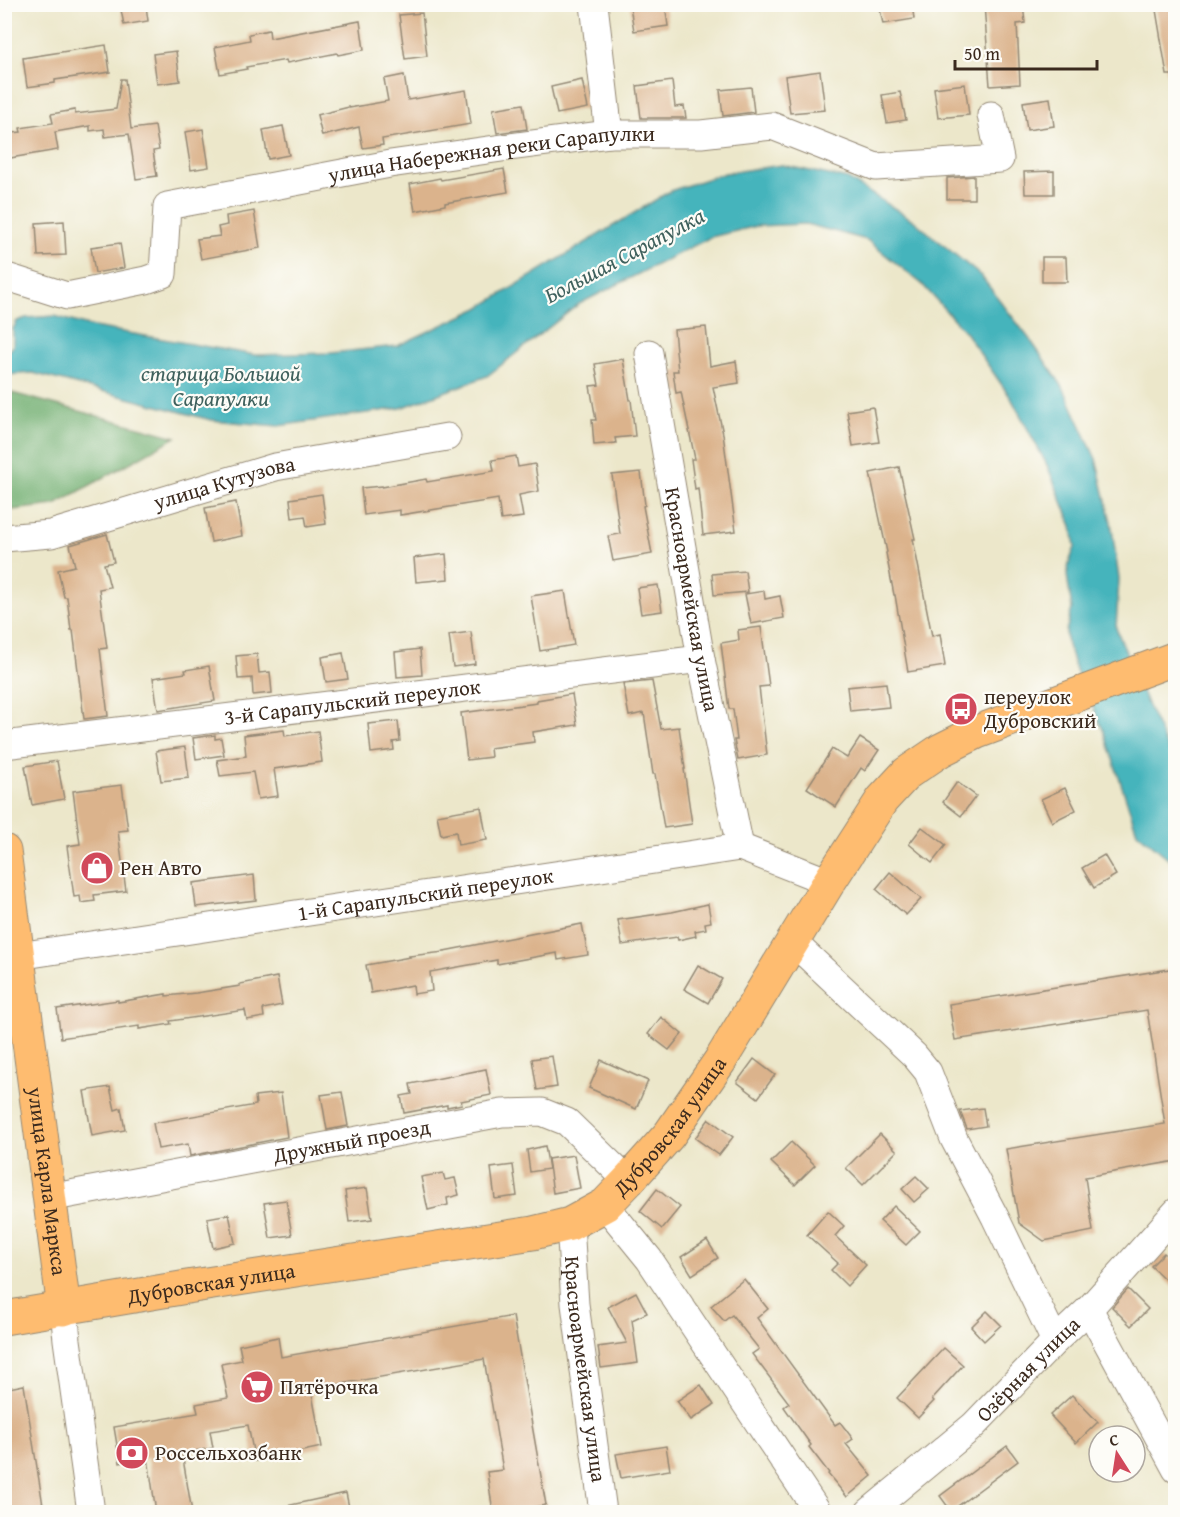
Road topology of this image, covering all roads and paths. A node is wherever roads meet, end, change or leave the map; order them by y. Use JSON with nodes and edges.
{"nodes":[{"id":1,"x":594,"y":4,"type":"edge"},
{"id":2,"x":991,"y":115,"type":"dead end"},
{"id":3,"x":609,"y":134,"type":"junction"},
{"id":4,"x":4,"y":276,"type":"edge"},
{"id":5,"x":649,"y":353,"type":"dead end"},
{"id":6,"x":447,"y":437,"type":"dead end"},
{"id":7,"x":4,"y":538,"type":"edge"},
{"id":8,"x":701,"y":658,"type":"junction"},
{"id":9,"x":1172,"y":659,"type":"edge"},
{"id":10,"x":4,"y":745,"type":"edge"},
{"id":11,"x":740,"y":847,"type":"junction"},
{"id":12,"x":4,"y":851,"type":"edge"},
{"id":13,"x":829,"y":882,"type":"junction"},
{"id":14,"x":793,"y":942,"type":"junction"},
{"id":15,"x":18,"y":956,"type":"junction"},
{"id":16,"x":628,"y":1181,"type":"junction"},
{"id":17,"x":50,"y":1198,"type":"junction"},
{"id":18,"x":605,"y":1204,"type":"junction"},
{"id":19,"x":1176,"y":1212,"type":"edge"},
{"id":20,"x":570,"y":1224,"type":"junction"},
{"id":21,"x":64,"y":1309,"type":"junction"},
{"id":22,"x":1089,"y":1309,"type":"junction"},
{"id":23,"x":4,"y":1318,"type":"edge"},
{"id":24,"x":1055,"y":1341,"type":"junction"},
{"id":25,"x":1176,"y":1469,"type":"edge"},
{"id":26,"x":91,"y":1512,"type":"edge"},
{"id":27,"x":603,"y":1512,"type":"edge"},
{"id":28,"x":818,"y":1512,"type":"edge"},
{"id":29,"x":869,"y":1512,"type":"edge"}],
"edges":[{"from":1,"to":3,"type":"street"},
{"from":2,"to":3,"type":"street","name":"улица Набережная реки Сарапулки"},
{"from":3,"to":4,"type":"street","name":"улица Набережная реки Сарапулки"},
{"from":5,"to":8,"type":"street","name":"Красноармейская улица"},
{"from":6,"to":7,"type":"street","name":"улица Кутузова"},
{"from":8,"to":10,"type":"street","name":"3-й Сарапульский переулок"},
{"from":8,"to":11,"type":"street","name":"Красноармейская улица"},
{"from":9,"to":13,"type":"main road","name":"Дубровская улица"},
{"from":11,"to":13,"type":"street"},
{"from":11,"to":15,"type":"street","name":"1-й Сарапульский переулок"},
{"from":12,"to":15,"type":"main road","name":"улица Карла Маркса"},
{"from":13,"to":14,"type":"main road","name":"Дубровская улица"},
{"from":14,"to":16,"type":"main road","name":"Дубровская улица"},
{"from":14,"to":24,"type":"street"},
{"from":15,"to":17,"type":"main road","name":"улица Карла Маркса"},
{"from":16,"to":17,"type":"street","name":"Дружный проезд"},
{"from":16,"to":18,"type":"main road","name":"Дубровская улица"},
{"from":17,"to":21,"type":"main road","name":"улица Карла Маркса"},
{"from":18,"to":20,"type":"main road","name":"Дубровская улица"},
{"from":18,"to":28,"type":"street"},
{"from":19,"to":22,"type":"street","name":"Озёрная улица"},
{"from":20,"to":21,"type":"main road","name":"Дубровская улица"},
{"from":20,"to":27,"type":"street","name":"Красноармейская улица"},
{"from":21,"to":23,"type":"main road","name":"Дубровская улица"},
{"from":21,"to":26,"type":"street","name":"улица Карла Маркса"},
{"from":22,"to":24,"type":"street","name":"Озёрная улица"},
{"from":22,"to":25,"type":"street"},
{"from":24,"to":29,"type":"street","name":"Озёрная улица"}]}
